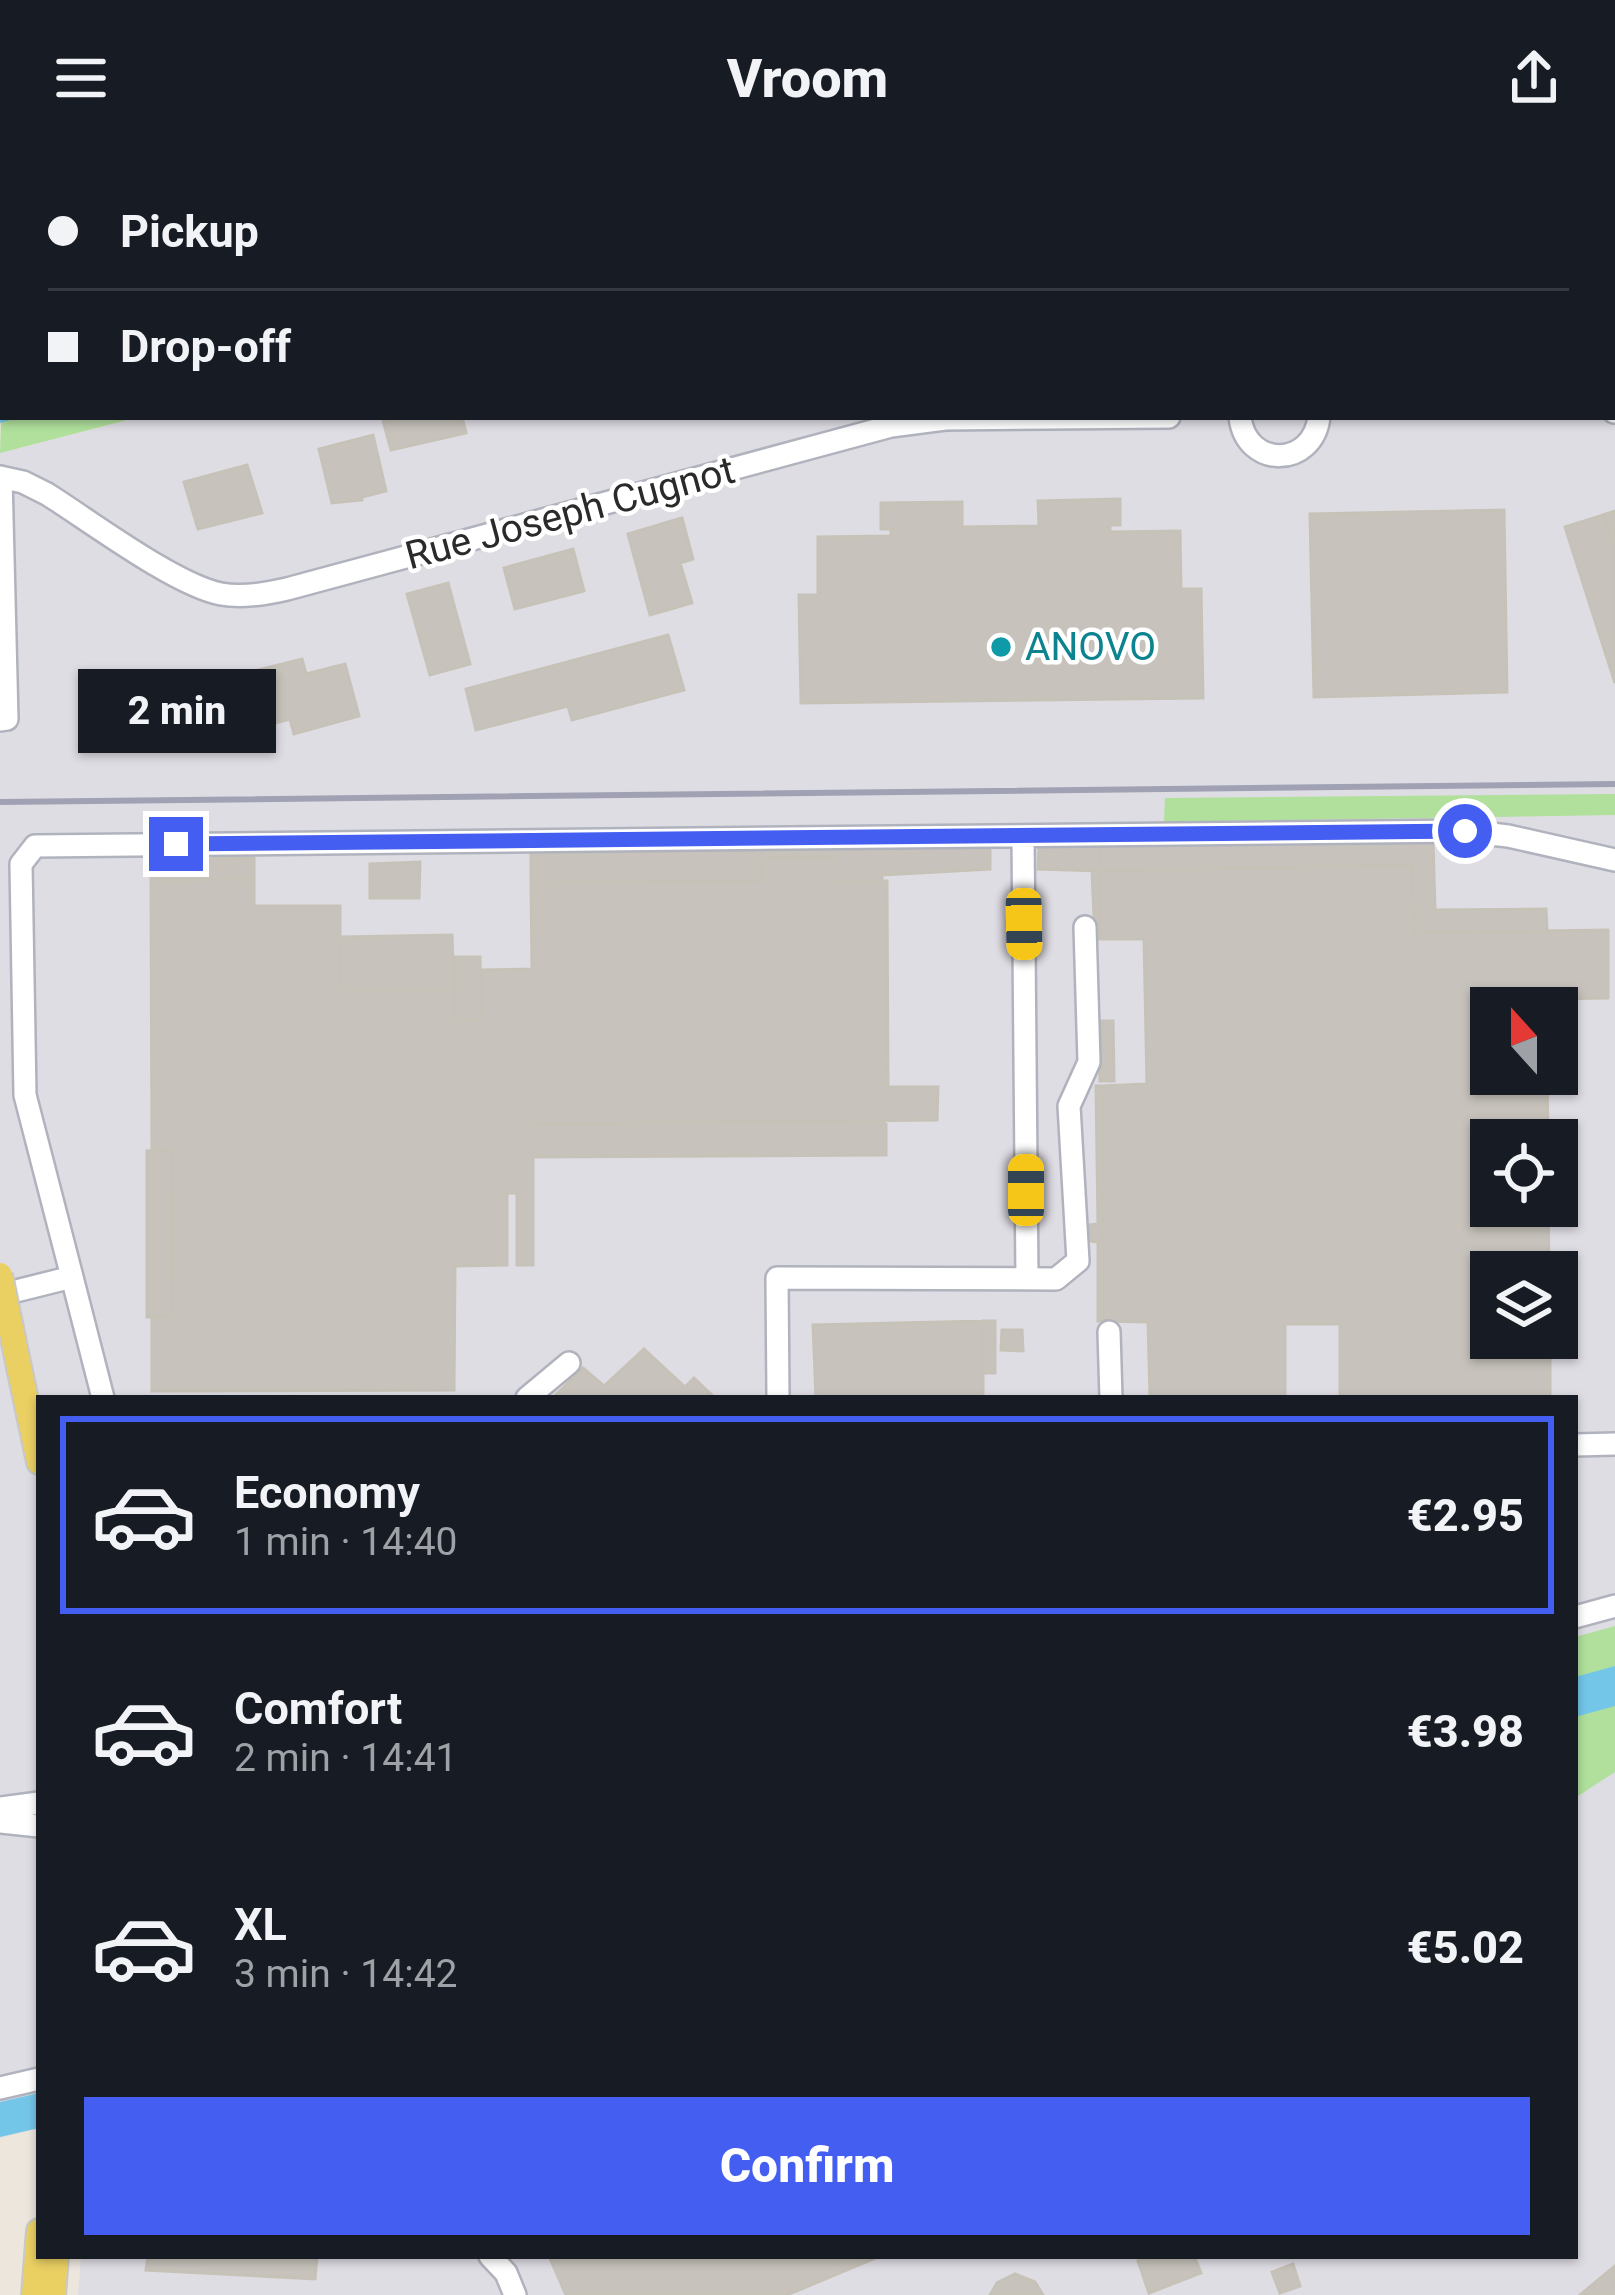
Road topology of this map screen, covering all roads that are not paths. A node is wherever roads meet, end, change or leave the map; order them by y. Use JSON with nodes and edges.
{"nodes":[{"id":1,"x":937,"y":420,"type":"edge"},
{"id":2,"x":1241,"y":420,"type":"edge"},
{"id":3,"x":1318,"y":420,"type":"edge"},
{"id":4,"x":1,"y":477,"type":"edge"},
{"id":5,"x":2,"y":531,"type":"edge"},
{"id":6,"x":0,"y":720,"type":"edge"},
{"id":7,"x":1023,"y":836,"type":"junction"},
{"id":8,"x":1615,"y":860,"type":"edge"},
{"id":9,"x":1084,"y":927,"type":"dead end"},
{"id":10,"x":0,"y":1275,"type":"edge"},
{"id":11,"x":72,"y":1277,"type":"junction"},
{"id":12,"x":1027,"y":1279,"type":"junction"},
{"id":13,"x":0,"y":1295,"type":"edge"},
{"id":14,"x":1109,"y":1332,"type":"dead end"},
{"id":15,"x":568,"y":1363,"type":"dead end"},
{"id":16,"x":102,"y":1395,"type":"edge"},
{"id":17,"x":531,"y":1395,"type":"edge"},
{"id":18,"x":778,"y":1395,"type":"edge"},
{"id":19,"x":1111,"y":1395,"type":"edge"},
{"id":20,"x":1615,"y":1444,"type":"edge"},
{"id":21,"x":1578,"y":1445,"type":"edge"},
{"id":22,"x":36,"y":1448,"type":"edge"},
{"id":23,"x":1615,"y":1606,"type":"edge"},
{"id":24,"x":1578,"y":1616,"type":"edge"},
{"id":25,"x":36,"y":1803,"type":"edge"},
{"id":26,"x":0,"y":1808,"type":"edge"},
{"id":27,"x":0,"y":1822,"type":"edge"},
{"id":28,"x":36,"y":1826,"type":"edge"},
{"id":29,"x":36,"y":2080,"type":"edge"},
{"id":30,"x":0,"y":2088,"type":"edge"},
{"id":31,"x":37,"y":2259,"type":"edge"},
{"id":32,"x":56,"y":2259,"type":"edge"},
{"id":33,"x":493,"y":2259,"type":"edge"},
{"id":34,"x":34,"y":2295,"type":"edge"},
{"id":35,"x":53,"y":2295,"type":"edge"},
{"id":36,"x":515,"y":2295,"type":"edge"}],
"edges":[{"from":1,"to":4,"type":"street","name":"Rue Joseph Cugnot"},
{"from":2,"to":3,"type":"street"},
{"from":4,"to":5,"type":"street"},
{"from":5,"to":6,"type":"street"},
{"from":7,"to":8,"type":"street"},
{"from":7,"to":11,"type":"street"},
{"from":7,"to":12,"type":"street"},
{"from":9,"to":12,"type":"street"},
{"from":10,"to":22,"type":"main road","bridge":true},
{"from":11,"to":13,"type":"street"},
{"from":11,"to":16,"type":"street"},
{"from":12,"to":18,"type":"street"},
{"from":14,"to":19,"type":"street"},
{"from":15,"to":17,"type":"street"},
{"from":20,"to":21,"type":"street"},
{"from":23,"to":24,"type":"street"},
{"from":25,"to":26,"type":"street"},
{"from":27,"to":28,"type":"street"},
{"from":29,"to":30,"type":"street"},
{"from":31,"to":34,"type":"main road"},
{"from":32,"to":35,"type":"main road"},
{"from":33,"to":36,"type":"street"}]}
